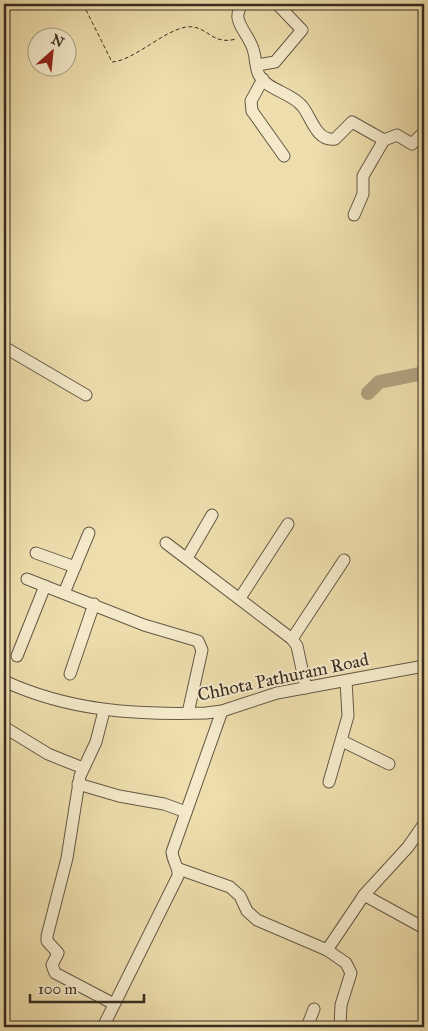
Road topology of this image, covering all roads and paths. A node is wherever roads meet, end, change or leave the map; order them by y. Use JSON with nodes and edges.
{"nodes":[{"id":1,"x":83,"y":4,"type":"edge"},
{"id":2,"x":242,"y":4,"type":"edge"},
{"id":3,"x":277,"y":4,"type":"edge"},
{"id":4,"x":247,"y":36,"type":"junction"},
{"id":5,"x":257,"y":65,"type":"junction"},
{"id":6,"x":263,"y":80,"type":"junction"},
{"id":7,"x":424,"y":132,"type":"edge"},
{"id":8,"x":384,"y":140,"type":"junction"},
{"id":9,"x":284,"y":156,"type":"dead end"},
{"id":10,"x":354,"y":215,"type":"dead end"},
{"id":11,"x":4,"y":347,"type":"edge"},
{"id":12,"x":86,"y":395,"type":"dead end"},
{"id":13,"x":212,"y":515,"type":"dead end"},
{"id":14,"x":288,"y":524,"type":"dead end"},
{"id":15,"x":89,"y":533,"type":"dead end"},
{"id":16,"x":166,"y":543,"type":"dead end"},
{"id":17,"x":36,"y":553,"type":"dead end"},
{"id":18,"x":187,"y":558,"type":"junction"},
{"id":19,"x":344,"y":560,"type":"dead end"},
{"id":20,"x":75,"y":567,"type":"junction"},
{"id":21,"x":27,"y":579,"type":"dead end"},
{"id":22,"x":45,"y":586,"type":"junction"},
{"id":23,"x":64,"y":593,"type":"junction"},
{"id":24,"x":240,"y":598,"type":"junction"},
{"id":25,"x":94,"y":604,"type":"junction"},
{"id":26,"x":292,"y":639,"type":"junction"},
{"id":27,"x":17,"y":656,"type":"dead end"},
{"id":28,"x":424,"y":666,"type":"edge"},
{"id":29,"x":70,"y":674,"type":"dead end"},
{"id":30,"x":4,"y":681,"type":"edge"},
{"id":31,"x":346,"y":681,"type":"junction"},
{"id":32,"x":306,"y":688,"type":"junction"},
{"id":33,"x":104,"y":711,"type":"junction"},
{"id":34,"x":222,"y":711,"type":"junction"},
{"id":35,"x":188,"y":713,"type":"junction"},
{"id":36,"x":4,"y":727,"type":"edge"},
{"id":37,"x":342,"y":741,"type":"junction"},
{"id":38,"x":389,"y":764,"type":"dead end"},
{"id":39,"x":83,"y":768,"type":"junction"},
{"id":40,"x":329,"y":782,"type":"dead end"},
{"id":41,"x":78,"y":784,"type":"junction"},
{"id":42,"x":186,"y":812,"type":"junction"},
{"id":43,"x":424,"y":824,"type":"edge"},
{"id":44,"x":179,"y":868,"type":"junction"},
{"id":45,"x":364,"y":895,"type":"junction"},
{"id":46,"x":424,"y":928,"type":"edge"},
{"id":47,"x":327,"y":950,"type":"junction"},
{"id":48,"x":114,"y":1004,"type":"junction"},
{"id":49,"x":314,"y":1009,"type":"dead end"},
{"id":50,"x":103,"y":1027,"type":"edge"},
{"id":51,"x":306,"y":1027,"type":"edge"},
{"id":52,"x":340,"y":1027,"type":"edge"}],
"edges":[{"from":1,"to":4,"type":"path"},
{"from":2,"to":4,"type":"street"},
{"from":3,"to":5,"type":"street"},
{"from":4,"to":5,"type":"street"},
{"from":5,"to":6,"type":"street"},
{"from":6,"to":8,"type":"street"},
{"from":6,"to":9,"type":"street"},
{"from":7,"to":8,"type":"street"},
{"from":8,"to":10,"type":"street"},
{"from":11,"to":12,"type":"street"},
{"from":13,"to":18,"type":"street"},
{"from":14,"to":24,"type":"street"},
{"from":15,"to":20,"type":"street"},
{"from":16,"to":18,"type":"street"},
{"from":17,"to":20,"type":"street"},
{"from":18,"to":24,"type":"street"},
{"from":19,"to":26,"type":"street"},
{"from":20,"to":23,"type":"street"},
{"from":21,"to":22,"type":"street"},
{"from":22,"to":23,"type":"street"},
{"from":22,"to":27,"type":"street"},
{"from":23,"to":25,"type":"street"},
{"from":24,"to":26,"type":"street"},
{"from":25,"to":29,"type":"street"},
{"from":25,"to":35,"type":"street"},
{"from":26,"to":32,"type":"street"},
{"from":28,"to":31,"type":"street","name":"Chhota Pathuram Road"},
{"from":30,"to":33,"type":"street","name":"Chhota Pathuram Road"},
{"from":31,"to":32,"type":"street","name":"Chhota Pathuram Road"},
{"from":31,"to":37,"type":"street"},
{"from":32,"to":34,"type":"street","name":"Chhota Pathuram Road"},
{"from":33,"to":35,"type":"street","name":"Chhota Pathuram Road"},
{"from":33,"to":39,"type":"street"},
{"from":34,"to":35,"type":"street","name":"Chhota Pathuram Road"},
{"from":34,"to":42,"type":"street"},
{"from":36,"to":39,"type":"street"},
{"from":37,"to":38,"type":"street"},
{"from":37,"to":40,"type":"street"},
{"from":39,"to":41,"type":"street"},
{"from":41,"to":42,"type":"street"},
{"from":41,"to":48,"type":"street"},
{"from":42,"to":44,"type":"street"},
{"from":43,"to":45,"type":"street"},
{"from":44,"to":47,"type":"street"},
{"from":44,"to":48,"type":"street"},
{"from":45,"to":46,"type":"street"},
{"from":45,"to":47,"type":"street"},
{"from":47,"to":52,"type":"street"},
{"from":48,"to":50,"type":"street"},
{"from":49,"to":51,"type":"street"}]}
